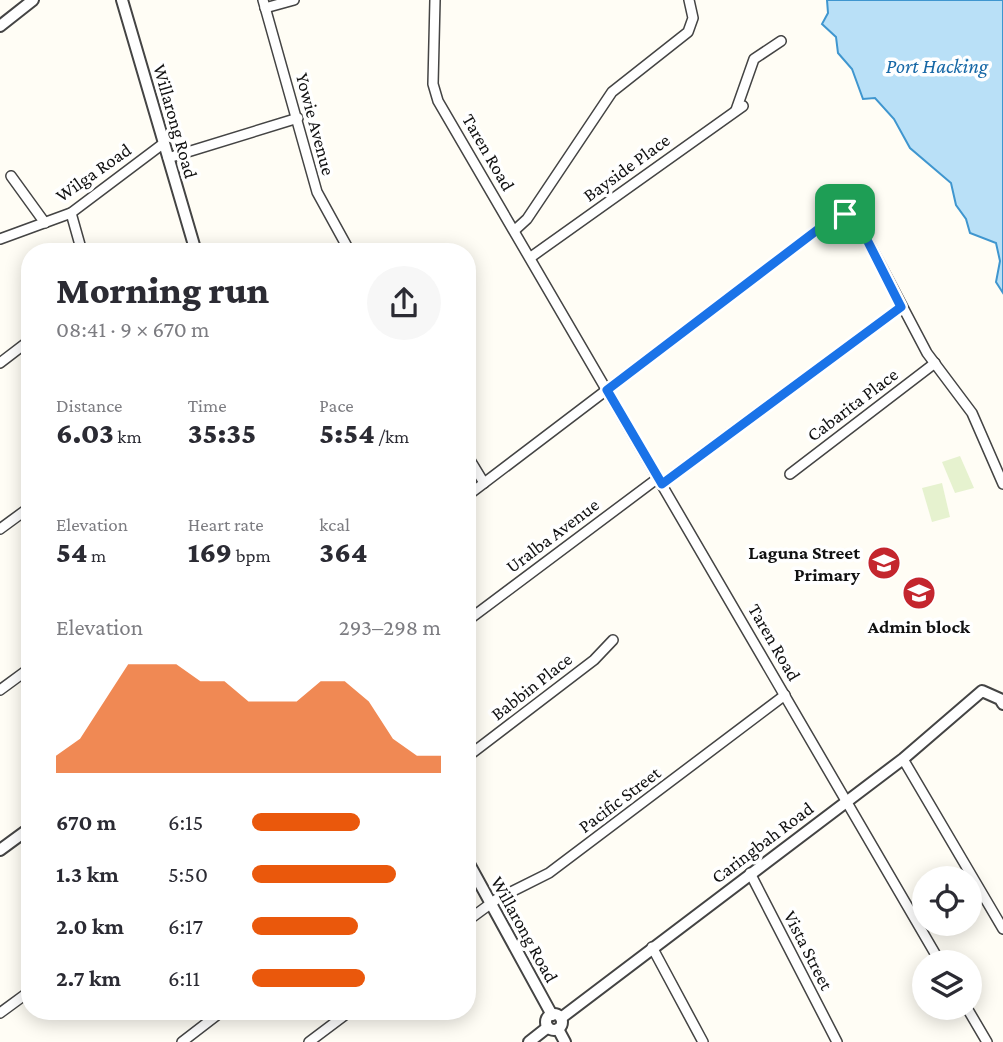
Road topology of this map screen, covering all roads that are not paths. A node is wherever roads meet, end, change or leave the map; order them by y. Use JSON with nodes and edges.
{"nodes":[{"id":1,"x":33,"y":0,"type":"edge"},
{"id":2,"x":122,"y":0,"type":"edge"},
{"id":3,"x":294,"y":0,"type":"edge"},
{"id":4,"x":435,"y":0,"type":"edge"},
{"id":5,"x":688,"y":0,"type":"edge"},
{"id":6,"x":264,"y":4,"type":"edge"},
{"id":7,"x":0,"y":26,"type":"edge"},
{"id":8,"x":781,"y":41,"type":"dead end"},
{"id":9,"x":298,"y":118,"type":"junction"},
{"id":10,"x":164,"y":143,"type":"junction"},
{"id":11,"x":169,"y":158,"type":"junction"},
{"id":12,"x":11,"y":176,"type":"dead end"},
{"id":13,"x":71,"y":213,"type":"junction"},
{"id":14,"x":45,"y":223,"type":"junction"},
{"id":15,"x":515,"y":230,"type":"junction"},
{"id":16,"x":0,"y":239,"type":"edge"},
{"id":17,"x":79,"y":243,"type":"edge"},
{"id":18,"x":193,"y":243,"type":"edge"},
{"id":19,"x":345,"y":243,"type":"edge"},
{"id":20,"x":531,"y":257,"type":"junction"},
{"id":21,"x":901,"y":307,"type":"junction"},
{"id":22,"x":21,"y":347,"type":"edge"},
{"id":23,"x":0,"y":363,"type":"edge"},
{"id":24,"x":935,"y":363,"type":"junction"},
{"id":25,"x":607,"y":390,"type":"junction"},
{"id":26,"x":476,"y":470,"type":"edge"},
{"id":27,"x":790,"y":474,"type":"dead end"},
{"id":28,"x":660,"y":481,"type":"junction"},
{"id":29,"x":484,"y":483,"type":"junction"},
{"id":30,"x":1003,"y":484,"type":"edge"},
{"id":31,"x":476,"y":489,"type":"edge"},
{"id":32,"x":21,"y":514,"type":"edge"},
{"id":33,"x":0,"y":529,"type":"edge"},
{"id":34,"x":476,"y":614,"type":"edge"},
{"id":35,"x":613,"y":640,"type":"dead end"},
{"id":36,"x":21,"y":675,"type":"edge"},
{"id":37,"x":0,"y":690,"type":"edge"},
{"id":38,"x":786,"y":695,"type":"junction"},
{"id":39,"x":1003,"y":705,"type":"edge"},
{"id":40,"x":476,"y":750,"type":"edge"},
{"id":41,"x":904,"y":758,"type":"junction"},
{"id":42,"x":848,"y":800,"type":"junction"},
{"id":43,"x":21,"y":835,"type":"edge"},
{"id":44,"x":0,"y":850,"type":"edge"},
{"id":45,"x":750,"y":873,"type":"junction"},
{"id":46,"x":476,"y":877,"type":"edge"},
{"id":47,"x":490,"y":904,"type":"junction"},
{"id":48,"x":476,"y":914,"type":"edge"},
{"id":49,"x":1003,"y":929,"type":"edge"},
{"id":50,"x":652,"y":947,"type":"junction"},
{"id":51,"x":933,"y":950,"type":"edge"},
{"id":52,"x":21,"y":998,"type":"edge"},
{"id":53,"x":0,"y":1013,"type":"edge"},
{"id":54,"x":211,"y":1020,"type":"edge"},
{"id":55,"x":338,"y":1020,"type":"edge"},
{"id":56,"x":974,"y":1020,"type":"edge"},
{"id":57,"x":555,"y":1022,"type":"junction"},
{"id":58,"x":182,"y":1042,"type":"edge"},
{"id":59,"x":309,"y":1042,"type":"edge"},
{"id":60,"x":528,"y":1042,"type":"edge"},
{"id":61,"x":565,"y":1042,"type":"edge"},
{"id":62,"x":703,"y":1042,"type":"edge"},
{"id":63,"x":836,"y":1042,"type":"edge"},
{"id":64,"x":987,"y":1042,"type":"edge"}],
"edges":[{"from":1,"to":7,"type":"street"},
{"from":2,"to":10,"type":"street","name":"Willarong Road"},
{"from":3,"to":6,"type":"street"},
{"from":4,"to":15,"type":"street","name":"Taren Road"},
{"from":5,"to":15,"type":"street"},
{"from":6,"to":9,"type":"street","name":"Yowie Avenue"},
{"from":8,"to":20,"type":"street","name":"Bayside Place"},
{"from":9,"to":11,"type":"street"},
{"from":9,"to":19,"type":"street","name":"Yowie Avenue"},
{"from":10,"to":11,"type":"street","name":"Willarong Road"},
{"from":10,"to":13,"type":"street","name":"Wilga Road"},
{"from":11,"to":18,"type":"street","name":"Willarong Road"},
{"from":12,"to":14,"type":"street"},
{"from":13,"to":14,"type":"street","name":"Wilga Road"},
{"from":13,"to":17,"type":"street"},
{"from":14,"to":16,"type":"street","name":"Wilga Road"},
{"from":15,"to":20,"type":"street","name":"Taren Road"},
{"from":20,"to":25,"type":"street","name":"Taren Road"},
{"from":21,"to":24,"type":"street"},
{"from":21,"to":25,"type":"street"},
{"from":21,"to":28,"type":"street","name":"Uralba Avenue"},
{"from":22,"to":23,"type":"street"},
{"from":24,"to":27,"type":"street","name":"Cabarita Place"},
{"from":24,"to":30,"type":"street"},
{"from":25,"to":28,"type":"street","name":"Taren Road"},
{"from":25,"to":29,"type":"street"},
{"from":26,"to":29,"type":"street"},
{"from":28,"to":34,"type":"street","name":"Uralba Avenue"},
{"from":28,"to":38,"type":"street","name":"Taren Road"},
{"from":29,"to":31,"type":"street"},
{"from":32,"to":33,"type":"street"},
{"from":35,"to":40,"type":"street","name":"Babbin Place"},
{"from":36,"to":37,"type":"street"},
{"from":38,"to":42,"type":"street","name":"Taren Road"},
{"from":38,"to":47,"type":"street","name":"Pacific Street"},
{"from":39,"to":41,"type":"street","name":"Caringbah Road"},
{"from":41,"to":42,"type":"street","name":"Caringbah Road"},
{"from":41,"to":49,"type":"street"},
{"from":42,"to":45,"type":"street","name":"Caringbah Road"},
{"from":42,"to":51,"type":"street","name":"Taren Road"},
{"from":43,"to":44,"type":"street"},
{"from":45,"to":50,"type":"street","name":"Caringbah Road"},
{"from":45,"to":63,"type":"street","name":"Vista Street"},
{"from":46,"to":47,"type":"street","name":"Willarong Road"},
{"from":47,"to":48,"type":"street","name":"Pacific Street"},
{"from":47,"to":57,"type":"street","name":"Willarong Road"},
{"from":50,"to":57,"type":"street","name":"Caringbah Road"},
{"from":50,"to":62,"type":"street"},
{"from":52,"to":53,"type":"street"},
{"from":54,"to":58,"type":"street"},
{"from":55,"to":59,"type":"street"},
{"from":56,"to":64,"type":"street"},
{"from":57,"to":60,"type":"street","name":"Caringbah Road"},
{"from":57,"to":61,"type":"street","name":"Willarong Road"}]}
